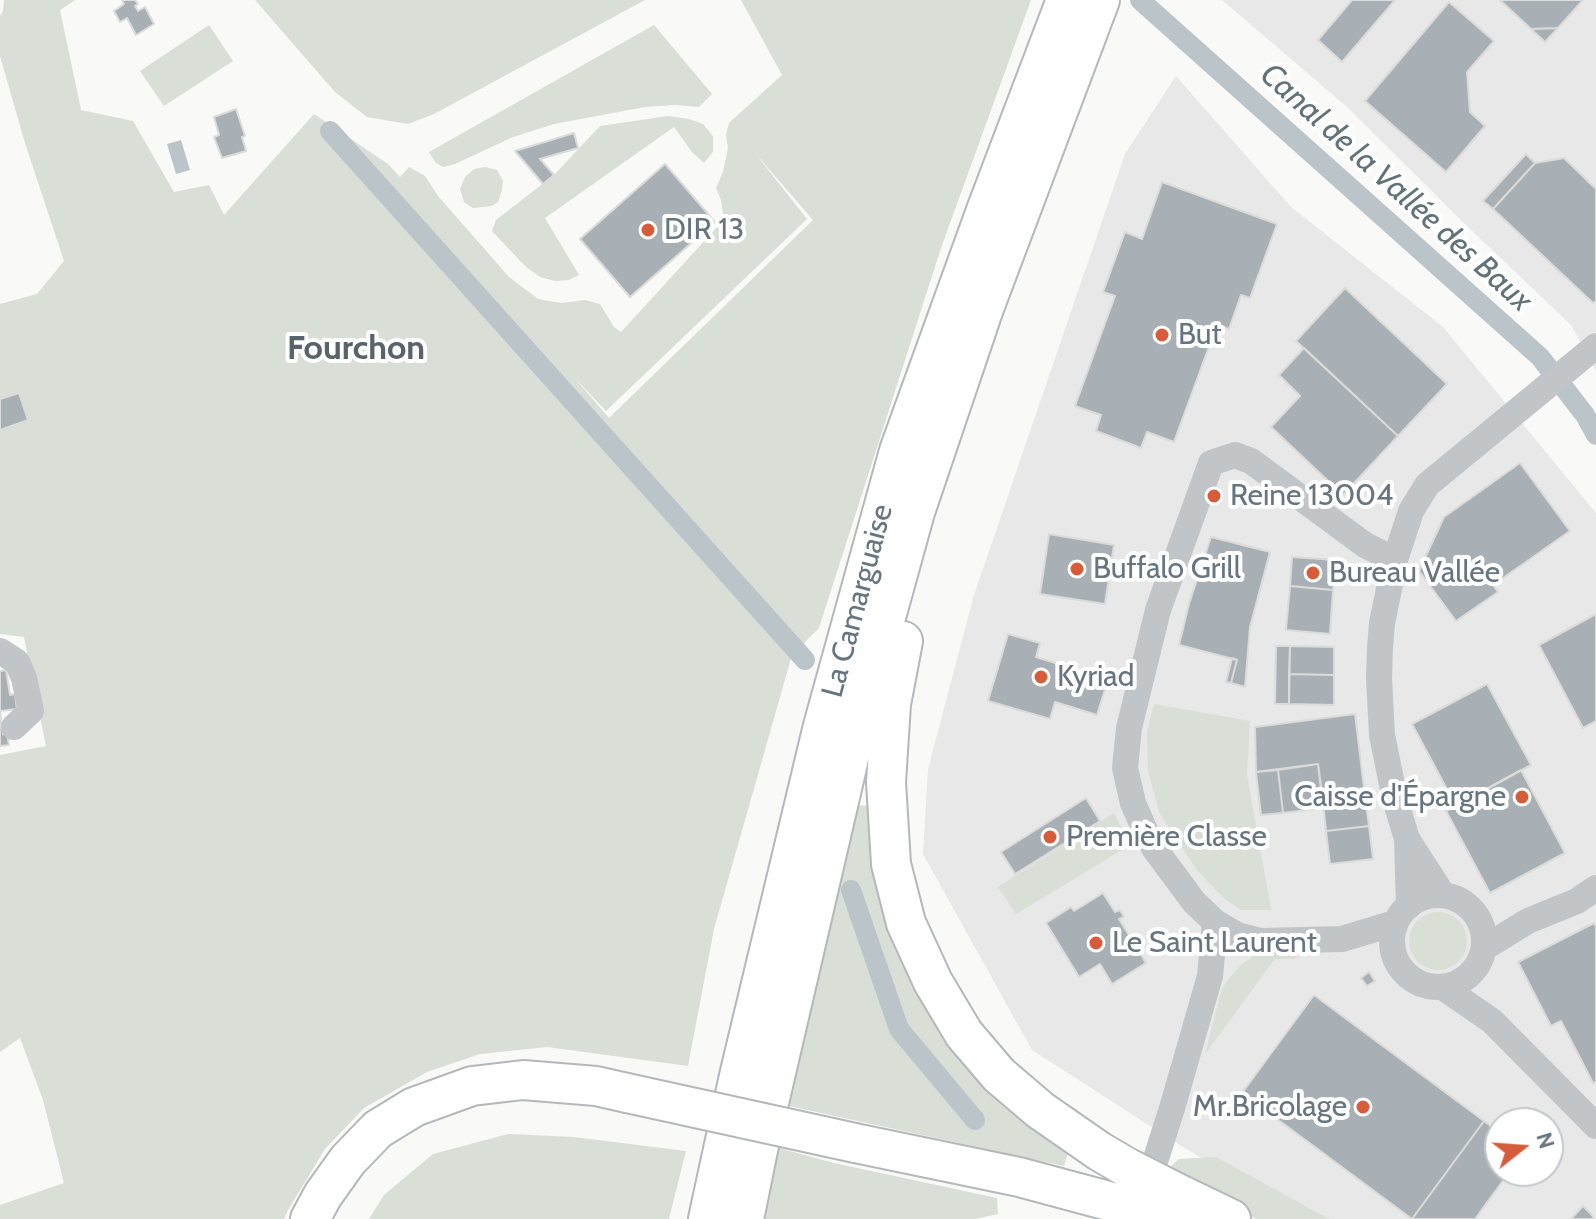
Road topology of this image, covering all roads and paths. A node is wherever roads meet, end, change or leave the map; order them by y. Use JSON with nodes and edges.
{"nodes":[{"id":1,"x":1086,"y":5,"type":"edge"},
{"id":2,"x":984,"y":308,"type":"junction"},
{"id":3,"x":1594,"y":347,"type":"edge"},
{"id":4,"x":1395,"y":560,"type":"junction"},
{"id":5,"x":0,"y":651,"type":"edge"},
{"id":6,"x":14,"y":727,"type":"dead end"},
{"id":7,"x":1407,"y":839,"type":"junction"},
{"id":8,"x":1596,"y":888,"type":"edge"},
{"id":9,"x":1443,"y":895,"type":"junction"},
{"id":10,"x":1402,"y":914,"type":"junction"},
{"id":11,"x":1477,"y":915,"type":"junction"},
{"id":12,"x":1528,"y":921,"type":"junction"},
{"id":13,"x":1215,"y":922,"type":"junction"},
{"id":14,"x":1253,"y":939,"type":"junction"},
{"id":15,"x":1342,"y":939,"type":"junction"},
{"id":16,"x":1481,"y":958,"type":"junction"},
{"id":17,"x":1395,"y":959,"type":"junction"},
{"id":18,"x":1210,"y":976,"type":"junction"},
{"id":19,"x":1444,"y":988,"type":"junction"},
{"id":20,"x":1492,"y":1021,"type":"junction"},
{"id":21,"x":739,"y":1076,"type":"junction"},
{"id":22,"x":1596,"y":1126,"type":"edge"},
{"id":23,"x":1127,"y":1196,"type":"edge"},
{"id":24,"x":1177,"y":1207,"type":"edge"},
{"id":25,"x":310,"y":1219,"type":"edge"},
{"id":26,"x":693,"y":1219,"type":"edge"},
{"id":27,"x":708,"y":1219,"type":"edge"},
{"id":28,"x":744,"y":1219,"type":"edge"},
{"id":29,"x":1231,"y":1219,"type":"edge"}],
"edges":[{"from":1,"to":2,"type":"highway","name":"La Camarguaise"},
{"from":1,"to":21,"type":"highway","name":"La Camarguaise"},
{"from":2,"to":23,"type":"highway"},
{"from":2,"to":28,"type":"highway","name":"La Camarguaise"},
{"from":3,"to":4,"type":"street"},
{"from":4,"to":7,"type":"street"},
{"from":4,"to":13,"type":"street"},
{"from":5,"to":6,"type":"street"},
{"from":7,"to":9,"type":"street"},
{"from":7,"to":10,"type":"street"},
{"from":8,"to":12,"type":"street"},
{"from":9,"to":10,"type":"street"},
{"from":9,"to":11,"type":"street"},
{"from":10,"to":15,"type":"street"},
{"from":10,"to":17,"type":"street"},
{"from":11,"to":12,"type":"street"},
{"from":11,"to":16,"type":"street"},
{"from":12,"to":16,"type":"street"},
{"from":13,"to":14,"type":"street"},
{"from":13,"to":18,"type":"street"},
{"from":14,"to":15,"type":"street"},
{"from":14,"to":18,"type":"street"},
{"from":15,"to":17,"type":"street"},
{"from":16,"to":19,"type":"street"},
{"from":16,"to":20,"type":"street"},
{"from":17,"to":19,"type":"street"},
{"from":18,"to":23,"type":"street"},
{"from":19,"to":20,"type":"street"},
{"from":20,"to":22,"type":"street"},
{"from":21,"to":26,"type":"highway"},
{"from":21,"to":27,"type":"highway","name":"La Camarguaise"},
{"from":23,"to":24,"type":"highway","bridge":true},
{"from":23,"to":25,"type":"highway","bridge":true},
{"from":24,"to":29,"type":"highway"}]}
